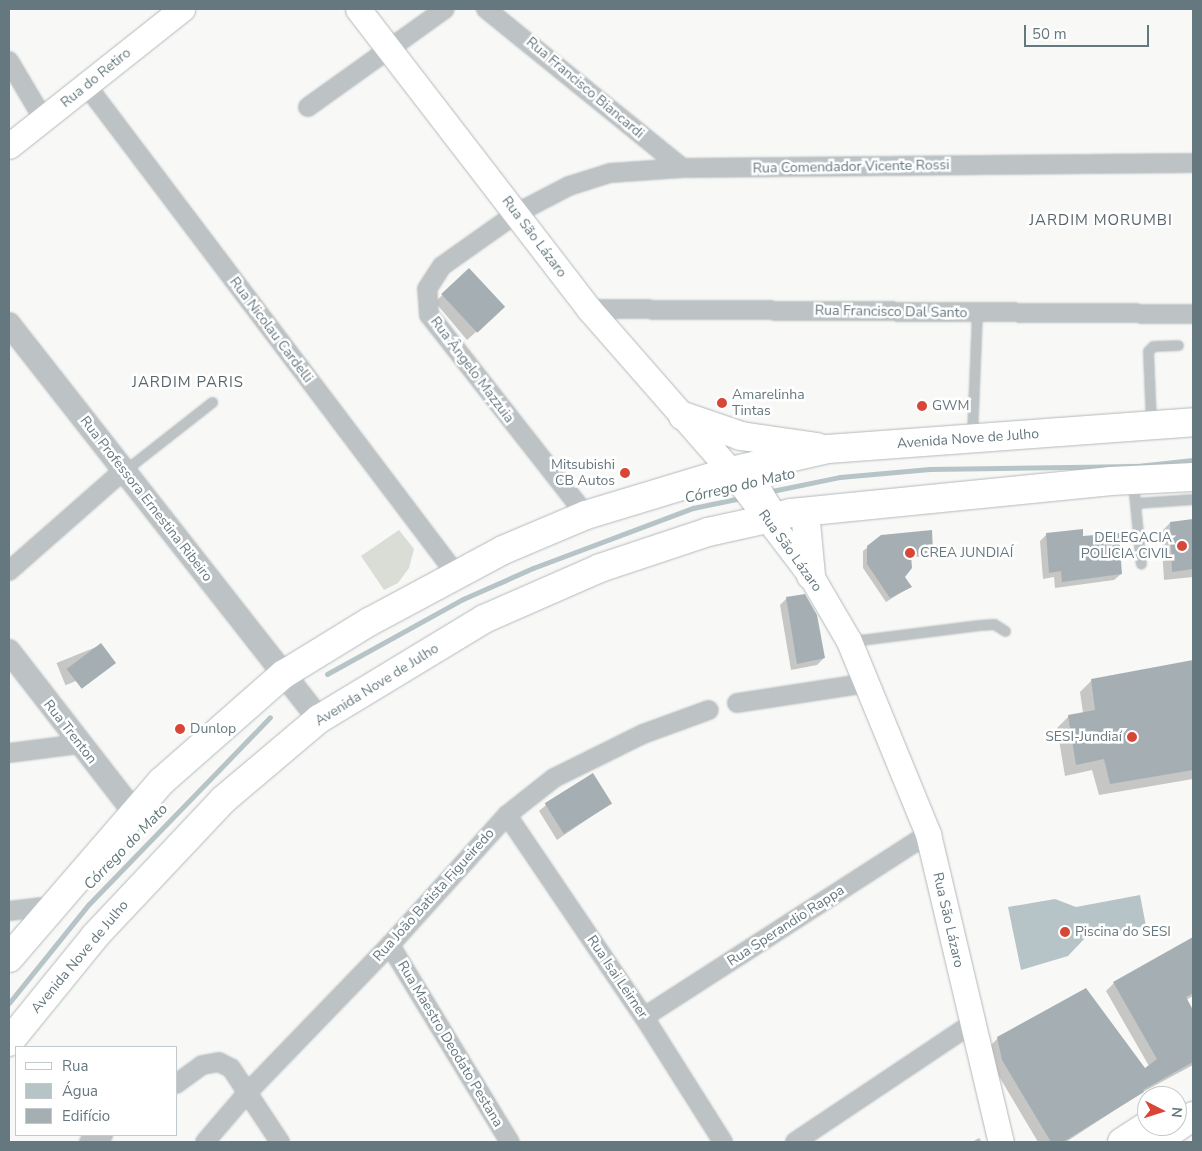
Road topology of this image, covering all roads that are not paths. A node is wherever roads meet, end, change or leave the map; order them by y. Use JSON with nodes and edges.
{"nodes":[{"id":1,"x":182,"y":9,"type":"edge"},
{"id":2,"x":358,"y":9,"type":"edge"},
{"id":3,"x":446,"y":9,"type":"edge"},
{"id":4,"x":486,"y":9,"type":"edge"},
{"id":5,"x":390,"y":48,"type":"junction"},
{"id":6,"x":9,"y":61,"type":"edge"},
{"id":7,"x":87,"y":86,"type":"junction"},
{"id":8,"x":308,"y":107,"type":"dead end"},
{"id":9,"x":44,"y":120,"type":"junction"},
{"id":10,"x":9,"y":146,"type":"edge"},
{"id":11,"x":1193,"y":163,"type":"edge"},
{"id":12,"x":682,"y":168,"type":"junction"},
{"id":13,"x":517,"y":213,"type":"junction"},
{"id":14,"x":589,"y":309,"type":"junction"},
{"id":15,"x":977,"y":313,"type":"junction"},
{"id":16,"x":1193,"y":314,"type":"edge"},
{"id":17,"x":9,"y":324,"type":"edge"},
{"id":18,"x":1178,"y":344,"type":"dead end"},
{"id":19,"x":212,"y":402,"type":"dead end"},
{"id":20,"x":683,"y":416,"type":"junction"},
{"id":21,"x":1193,"y":422,"type":"edge"},
{"id":22,"x":1151,"y":426,"type":"junction"},
{"id":23,"x":972,"y":439,"type":"junction"},
{"id":24,"x":828,"y":449,"type":"junction"},
{"id":25,"x":123,"y":471,"type":"junction"},
{"id":26,"x":1187,"y":488,"type":"edge"},
{"id":27,"x":752,"y":492,"type":"junction"},
{"id":28,"x":1134,"y":492,"type":"junction"},
{"id":29,"x":805,"y":512,"type":"junction"},
{"id":30,"x":586,"y":515,"type":"junction"},
{"id":31,"x":1141,"y":564,"type":"dead end"},
{"id":32,"x":9,"y":571,"type":"edge"},
{"id":33,"x":456,"y":574,"type":"junction"},
{"id":34,"x":811,"y":576,"type":"junction"},
{"id":35,"x":1005,"y":631,"type":"dead end"},
{"id":36,"x":849,"y":641,"type":"junction"},
{"id":37,"x":9,"y":651,"type":"edge"},
{"id":38,"x":288,"y":679,"type":"junction"},
{"id":39,"x":868,"y":683,"type":"junction"},
{"id":40,"x":737,"y":703,"type":"dead end"},
{"id":41,"x":709,"y":710,"type":"dead end"},
{"id":42,"x":313,"y":712,"type":"junction"},
{"id":43,"x":79,"y":744,"type":"junction"},
{"id":44,"x":9,"y":753,"type":"edge"},
{"id":45,"x":134,"y":811,"type":"junction"},
{"id":46,"x":507,"y":815,"type":"junction"},
{"id":47,"x":928,"y":834,"type":"junction"},
{"id":48,"x":51,"y":906,"type":"junction"},
{"id":49,"x":9,"y":911,"type":"edge"},
{"id":50,"x":390,"y":945,"type":"junction"},
{"id":51,"x":9,"y":958,"type":"edge"},
{"id":52,"x":644,"y":1018,"type":"junction"},
{"id":53,"x":973,"y":1023,"type":"junction"},
{"id":54,"x":9,"y":1042,"type":"edge"},
{"id":55,"x":178,"y":1083,"type":"edge"},
{"id":56,"x":248,"y":1092,"type":"junction"},
{"id":57,"x":101,"y":1136,"type":"edge"},
{"id":58,"x":1161,"y":1136,"type":"edge"},
{"id":59,"x":89,"y":1142,"type":"edge"},
{"id":60,"x":206,"y":1142,"type":"edge"},
{"id":61,"x":280,"y":1142,"type":"edge"},
{"id":62,"x":510,"y":1142,"type":"edge"},
{"id":63,"x":723,"y":1142,"type":"edge"},
{"id":64,"x":795,"y":1142,"type":"edge"},
{"id":65,"x":1001,"y":1142,"type":"edge"},
{"id":66,"x":1122,"y":1142,"type":"edge"}],
"edges":[{"from":1,"to":7,"type":"main road","name":"Rua do Retiro"},
{"from":2,"to":5,"type":"main road","name":"Rua São Lázaro"},
{"from":3,"to":5,"type":"street"},
{"from":4,"to":12,"type":"street","name":"Rua Francisco Biancardi"},
{"from":5,"to":8,"type":"street"},
{"from":5,"to":13,"type":"main road","name":"Rua São Lázaro"},
{"from":6,"to":9,"type":"street"},
{"from":7,"to":9,"type":"main road","name":"Rua do Retiro"},
{"from":7,"to":33,"type":"street","name":"Rua Nicolau Cardelli"},
{"from":9,"to":10,"type":"main road","name":"Rua do Retiro"},
{"from":11,"to":12,"type":"street","name":"Rua Comendador Vicente Rossi"},
{"from":12,"to":13,"type":"street","name":"Rua Comendador Vicente Rossi"},
{"from":13,"to":14,"type":"main road","name":"Rua São Lázaro"},
{"from":13,"to":30,"type":"street","name":"Rua Ângelo Mazzuia"},
{"from":14,"to":15,"type":"street","name":"Rua Francisco Dal Santo"},
{"from":14,"to":20,"type":"main road","name":"Rua São Lázaro"},
{"from":15,"to":16,"type":"street","name":"Rua Francisco Dal Santo"},
{"from":15,"to":23,"type":"lane"},
{"from":17,"to":25,"type":"street","name":"Rua Professora Ernestina Ribeiro"},
{"from":18,"to":22,"type":"lane"},
{"from":19,"to":25,"type":"lane"},
{"from":20,"to":24,"type":"main road"},
{"from":20,"to":27,"type":"main road","name":"Rua São Lázaro"},
{"from":21,"to":22,"type":"main road","name":"Avenida Nove de Julho"},
{"from":22,"to":23,"type":"main road","name":"Avenida Nove de Julho"},
{"from":23,"to":24,"type":"main road","name":"Avenida Nove de Julho"},
{"from":24,"to":27,"type":"main road","name":"Avenida Nove de Julho"},
{"from":25,"to":32,"type":"street"},
{"from":25,"to":38,"type":"street","name":"Rua Professora Ernestina Ribeiro"},
{"from":26,"to":28,"type":"main road","name":"Avenida Nove de Julho"},
{"from":27,"to":29,"type":"main road","name":"Avenida Nove de Julho"},
{"from":27,"to":30,"type":"main road","name":"Avenida Nove de Julho"},
{"from":27,"to":34,"type":"main road","name":"Rua São Lázaro"},
{"from":27,"to":42,"type":"main road","name":"Avenida Nove de Julho"},
{"from":28,"to":29,"type":"main road","name":"Avenida Nove de Julho"},
{"from":28,"to":31,"type":"lane"},
{"from":29,"to":34,"type":"main road"},
{"from":30,"to":33,"type":"main road","name":"Avenida Nove de Julho"},
{"from":33,"to":38,"type":"main road","name":"Avenida Nove de Julho"},
{"from":34,"to":36,"type":"main road","name":"Rua São Lázaro"},
{"from":35,"to":36,"type":"lane"},
{"from":36,"to":39,"type":"main road","name":"Rua São Lázaro"},
{"from":37,"to":43,"type":"street","name":"Rua Trenton"},
{"from":38,"to":42,"type":"street","name":"Rua Professora Ernestina Ribeiro"},
{"from":38,"to":45,"type":"main road","name":"Avenida Nove de Julho"},
{"from":39,"to":40,"type":"street"},
{"from":39,"to":47,"type":"main road","name":"Rua São Lázaro"},
{"from":41,"to":46,"type":"street","name":"Rua João Batista Figueiredo"},
{"from":42,"to":54,"type":"main road","name":"Avenida Nove de Julho"},
{"from":43,"to":44,"type":"street"},
{"from":43,"to":45,"type":"street","name":"Rua Trenton"},
{"from":45,"to":48,"type":"main road","name":"Avenida Nove de Julho"},
{"from":46,"to":50,"type":"street","name":"Rua João Batista Figueiredo"},
{"from":46,"to":52,"type":"street","name":"Rua Isai Leirner"},
{"from":47,"to":52,"type":"street","name":"Rua Sperandio Rappa"},
{"from":47,"to":53,"type":"main road","name":"Rua São Lázaro"},
{"from":48,"to":49,"type":"street"},
{"from":48,"to":51,"type":"main road","name":"Avenida Nove de Julho"},
{"from":50,"to":56,"type":"street","name":"Rua João Batista Figueiredo"},
{"from":50,"to":62,"type":"street","name":"Rua Maestro Deodato Pestana"},
{"from":52,"to":63,"type":"street","name":"Rua Isai Leirner"},
{"from":53,"to":64,"type":"street"},
{"from":53,"to":65,"type":"main road","name":"Rua São Lázaro"},
{"from":55,"to":56,"type":"street"},
{"from":56,"to":60,"type":"street","name":"Rua João Batista Figueiredo"},
{"from":56,"to":61,"type":"street"},
{"from":57,"to":59,"type":"street"},
{"from":58,"to":66,"type":"main road"}]}
